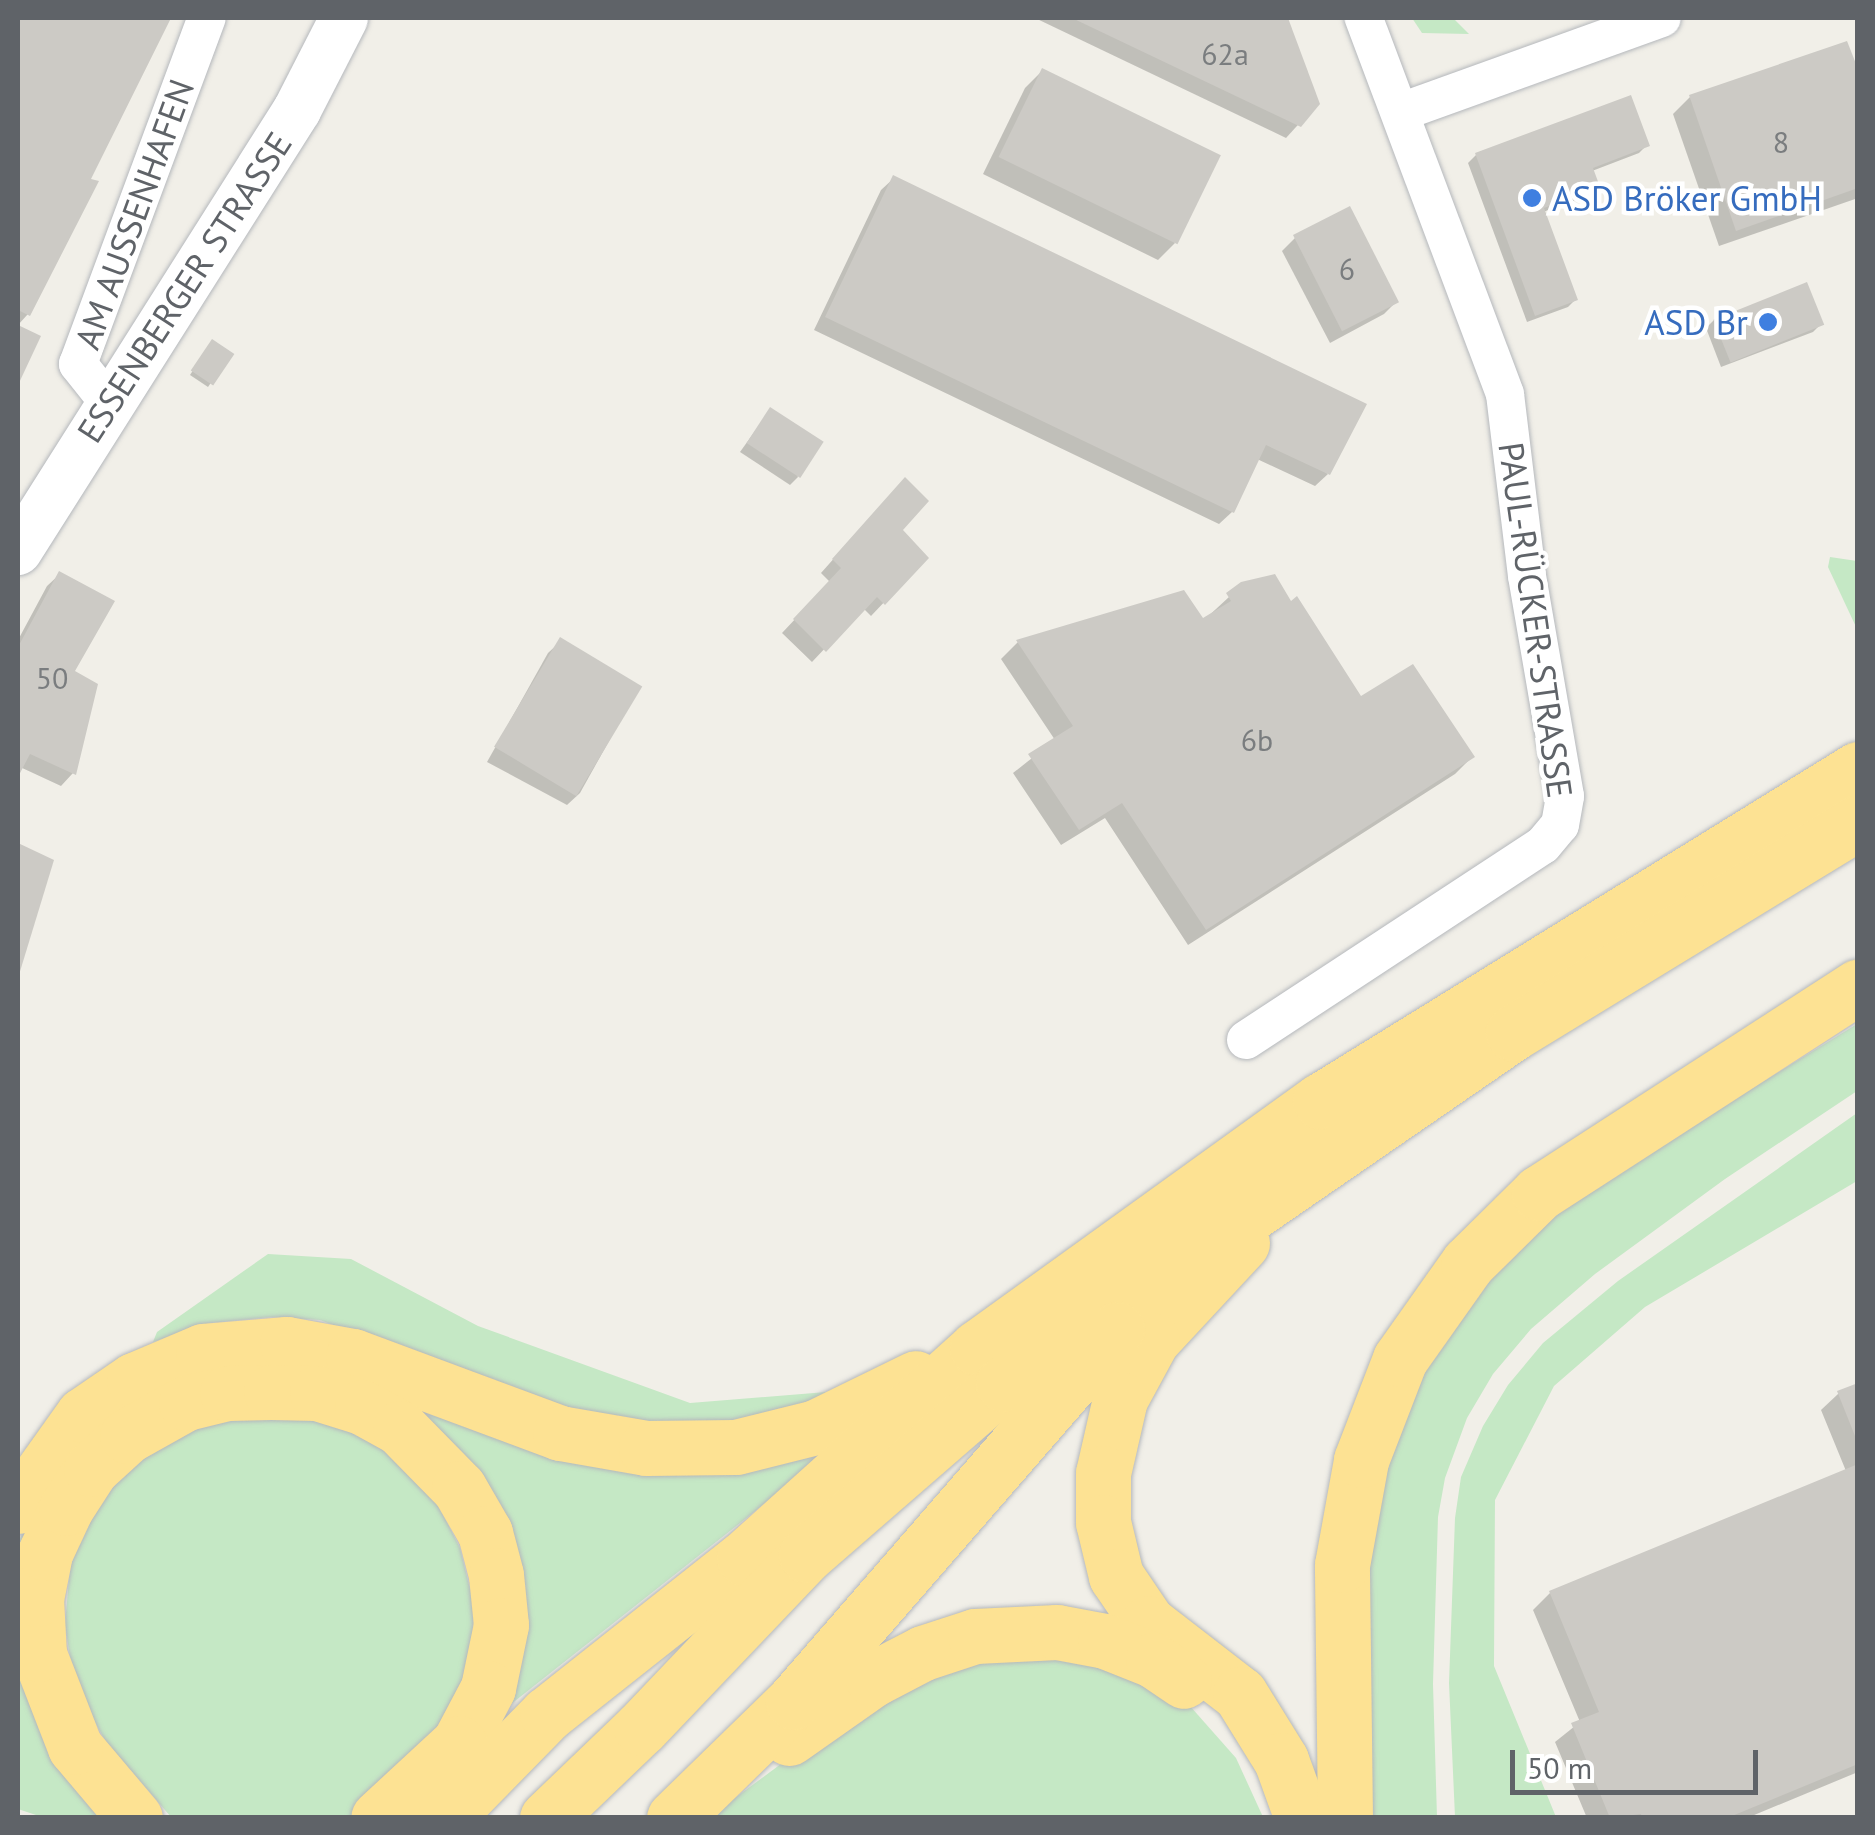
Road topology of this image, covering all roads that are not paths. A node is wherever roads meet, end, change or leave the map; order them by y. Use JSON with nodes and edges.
{"nodes":[{"id":1,"x":207,"y":18,"type":"edge"},
{"id":2,"x":344,"y":18,"type":"edge"},
{"id":3,"x":1364,"y":18,"type":"edge"},
{"id":4,"x":1662,"y":18,"type":"edge"},
{"id":5,"x":1400,"y":112,"type":"junction"},
{"id":6,"x":109,"y":403,"type":"junction"},
{"id":7,"x":18,"y":552,"type":"edge"},
{"id":8,"x":1858,"y":770,"type":"edge"},
{"id":9,"x":1858,"y":822,"type":"edge"},
{"id":10,"x":1858,"y":988,"type":"edge"},
{"id":11,"x":1246,"y":1040,"type":"dead end"},
{"id":12,"x":1309,"y":1170,"type":"junction"},
{"id":13,"x":1175,"y":1262,"type":"junction"},
{"id":14,"x":976,"y":1348,"type":"junction"},
{"id":15,"x":18,"y":1506,"type":"edge"},
{"id":16,"x":135,"y":1818,"type":"edge"},
{"id":17,"x":378,"y":1818,"type":"edge"},
{"id":18,"x":445,"y":1818,"type":"edge"},
{"id":19,"x":548,"y":1818,"type":"edge"},
{"id":20,"x":675,"y":1818,"type":"edge"},
{"id":21,"x":1279,"y":1818,"type":"edge"},
{"id":22,"x":1302,"y":1818,"type":"edge"},
{"id":23,"x":1345,"y":1818,"type":"edge"}],
"edges":[{"from":1,"to":6,"type":"street","name":"AM AUSSENHAFEN"},
{"from":2,"to":6,"type":"street","name":"ESSENBERGER STRASSE"},
{"from":3,"to":5,"type":"street","name":"PAUL-RÜCKER-STRASSE"},
{"from":4,"to":5,"type":"street"},
{"from":5,"to":11,"type":"street","name":"PAUL-RÜCKER-STRASSE"},
{"from":6,"to":7,"type":"street","name":"ESSENBERGER STRASSE"},
{"from":8,"to":14,"type":"highway"},
{"from":9,"to":12,"type":"highway"},
{"from":10,"to":23,"type":"highway"},
{"from":12,"to":13,"type":"highway"},
{"from":12,"to":22,"type":"highway"},
{"from":13,"to":19,"type":"highway"},
{"from":13,"to":20,"type":"highway"},
{"from":14,"to":15,"type":"highway"},
{"from":14,"to":18,"type":"highway"},
{"from":16,"to":17,"type":"highway"},
{"from":20,"to":21,"type":"highway"}]}
